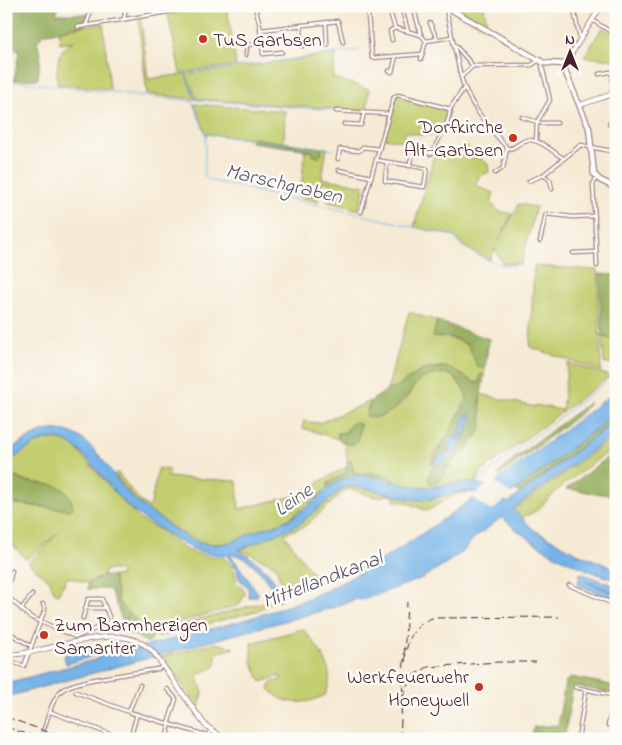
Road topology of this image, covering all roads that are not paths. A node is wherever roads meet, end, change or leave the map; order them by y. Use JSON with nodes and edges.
{"nodes":[{"id":1,"x":93,"y":6,"type":"edge"},
{"id":2,"x":126,"y":6,"type":"edge"},
{"id":3,"x":204,"y":6,"type":"edge"},
{"id":4,"x":255,"y":6,"type":"edge"},
{"id":5,"x":367,"y":6,"type":"edge"},
{"id":6,"x":388,"y":6,"type":"edge"},
{"id":7,"x":401,"y":6,"type":"edge"},
{"id":8,"x":573,"y":6,"type":"edge"},
{"id":9,"x":601,"y":6,"type":"edge"},
{"id":10,"x":447,"y":7,"type":"edge"},
{"id":11,"x":415,"y":13,"type":"dead end"},
{"id":12,"x":124,"y":19,"type":"junction"},
{"id":13,"x":592,"y":20,"type":"junction"},
{"id":14,"x":326,"y":22,"type":"junction"},
{"id":15,"x":430,"y":22,"type":"dead end"},
{"id":16,"x":86,"y":25,"type":"junction"},
{"id":17,"x":301,"y":25,"type":"junction"},
{"id":18,"x":78,"y":27,"type":"dead end"},
{"id":19,"x":395,"y":28,"type":"junction"},
{"id":20,"x":260,"y":29,"type":"junction"},
{"id":21,"x":408,"y":31,"type":"junction"},
{"id":22,"x":421,"y":35,"type":"junction"},
{"id":23,"x":616,"y":35,"type":"edge"},
{"id":24,"x":452,"y":37,"type":"junction"},
{"id":25,"x":580,"y":38,"type":"junction"},
{"id":26,"x":246,"y":39,"type":"dead end"},
{"id":27,"x":437,"y":39,"type":"junction"},
{"id":28,"x":392,"y":40,"type":"dead end"},
{"id":29,"x":426,"y":41,"type":"junction"},
{"id":30,"x":343,"y":42,"type":"dead end"},
{"id":31,"x":261,"y":43,"type":"junction"},
{"id":32,"x":454,"y":44,"type":"junction"},
{"id":33,"x":326,"y":45,"type":"dead end"},
{"id":34,"x":247,"y":46,"type":"junction"},
{"id":35,"x":302,"y":46,"type":"dead end"},
{"id":36,"x":282,"y":52,"type":"dead end"},
{"id":37,"x":422,"y":54,"type":"junction"},
{"id":38,"x":246,"y":55,"type":"dead end"},
{"id":39,"x":396,"y":56,"type":"junction"},
{"id":40,"x":421,"y":59,"type":"dead end"},
{"id":41,"x":539,"y":60,"type":"junction"},
{"id":42,"x":565,"y":64,"type":"junction"},
{"id":43,"x":473,"y":66,"type":"junction"},
{"id":44,"x":542,"y":66,"type":"dead end"},
{"id":45,"x":389,"y":71,"type":"dead end"},
{"id":46,"x":599,"y":74,"type":"dead end"},
{"id":47,"x":461,"y":77,"type":"junction"},
{"id":48,"x":464,"y":88,"type":"junction"},
{"id":49,"x":614,"y":93,"type":"edge"},
{"id":50,"x":616,"y":104,"type":"edge"},
{"id":51,"x":580,"y":105,"type":"junction"},
{"id":52,"x":450,"y":109,"type":"junction"},
{"id":53,"x":336,"y":111,"type":"dead end"},
{"id":54,"x":364,"y":113,"type":"junction"},
{"id":55,"x":389,"y":114,"type":"junction"},
{"id":56,"x":522,"y":117,"type":"dead end"},
{"id":57,"x":616,"y":117,"type":"edge"},
{"id":58,"x":537,"y":122,"type":"junction"},
{"id":59,"x":344,"y":124,"type":"dead end"},
{"id":60,"x":557,"y":124,"type":"dead end"},
{"id":61,"x":609,"y":124,"type":"dead end"},
{"id":62,"x":536,"y":141,"type":"junction"},
{"id":63,"x":591,"y":147,"type":"junction"},
{"id":64,"x":414,"y":148,"type":"dead end"},
{"id":65,"x":506,"y":148,"type":"junction"},
{"id":66,"x":379,"y":150,"type":"junction"},
{"id":67,"x":616,"y":152,"type":"edge"},
{"id":68,"x":430,"y":154,"type":"dead end"},
{"id":69,"x":563,"y":158,"type":"junction"},
{"id":70,"x":338,"y":159,"type":"dead end"},
{"id":71,"x":376,"y":160,"type":"junction"},
{"id":72,"x":387,"y":162,"type":"junction"},
{"id":73,"x":409,"y":166,"type":"junction"},
{"id":74,"x":339,"y":170,"type":"dead end"},
{"id":75,"x":495,"y":173,"type":"dead end"},
{"id":76,"x":543,"y":175,"type":"junction"},
{"id":77,"x":372,"y":177,"type":"junction"},
{"id":78,"x":597,"y":178,"type":"junction"},
{"id":79,"x":529,"y":181,"type":"dead end"},
{"id":80,"x":616,"y":188,"type":"edge"},
{"id":81,"x":552,"y":189,"type":"dead end"},
{"id":82,"x":361,"y":212,"type":"dead end"},
{"id":83,"x":595,"y":216,"type":"junction"},
{"id":84,"x":540,"y":241,"type":"dead end"},
{"id":85,"x":597,"y":252,"type":"junction"},
{"id":86,"x":573,"y":253,"type":"dead end"},
{"id":87,"x":598,"y":266,"type":"dead end"},
{"id":88,"x":12,"y":572,"type":"dead end"},
{"id":89,"x":6,"y":584,"type":"edge"},
{"id":90,"x":569,"y":585,"type":"dead end"},
{"id":91,"x":6,"y":595,"type":"edge"},
{"id":92,"x":32,"y":595,"type":"dead end"},
{"id":93,"x":43,"y":604,"type":"dead end"},
{"id":94,"x":616,"y":605,"type":"edge"},
{"id":95,"x":87,"y":608,"type":"junction"},
{"id":96,"x":105,"y":608,"type":"junction"},
{"id":97,"x":22,"y":609,"type":"junction"},
{"id":98,"x":84,"y":618,"type":"dead end"},
{"id":99,"x":40,"y":621,"type":"junction"},
{"id":100,"x":111,"y":622,"type":"junction"},
{"id":101,"x":113,"y":627,"type":"dead end"},
{"id":102,"x":6,"y":630,"type":"edge"},
{"id":103,"x":31,"y":646,"type":"junction"},
{"id":104,"x":29,"y":652,"type":"junction"},
{"id":105,"x":7,"y":655,"type":"edge"},
{"id":106,"x":164,"y":666,"type":"junction"},
{"id":107,"x":140,"y":685,"type":"dead end"},
{"id":108,"x":575,"y":688,"type":"dead end"},
{"id":109,"x":167,"y":689,"type":"dead end"},
{"id":110,"x":586,"y":690,"type":"junction"},
{"id":111,"x":76,"y":692,"type":"dead end"},
{"id":112,"x":616,"y":696,"type":"edge"},
{"id":113,"x":51,"y":712,"type":"junction"},
{"id":114,"x":129,"y":712,"type":"junction"},
{"id":115,"x":137,"y":714,"type":"junction"},
{"id":116,"x":169,"y":724,"type":"junction"},
{"id":117,"x":608,"y":726,"type":"dead end"},
{"id":118,"x":212,"y":731,"type":"junction"},
{"id":119,"x":202,"y":734,"type":"junction"},
{"id":120,"x":41,"y":739,"type":"edge"},
{"id":121,"x":123,"y":739,"type":"edge"},
{"id":122,"x":130,"y":739,"type":"edge"},
{"id":123,"x":166,"y":739,"type":"edge"},
{"id":124,"x":201,"y":739,"type":"edge"},
{"id":125,"x":224,"y":739,"type":"edge"},
{"id":126,"x":578,"y":739,"type":"edge"}],
"edges":[{"from":1,"to":16,"type":"street"},
{"from":2,"to":12,"type":"street"},
{"from":3,"to":12,"type":"street"},
{"from":4,"to":20,"type":"street"},
{"from":5,"to":39,"type":"street"},
{"from":6,"to":19,"type":"street"},
{"from":7,"to":21,"type":"street"},
{"from":8,"to":25,"type":"street"},
{"from":9,"to":13,"type":"street"},
{"from":10,"to":24,"type":"street"},
{"from":10,"to":41,"type":"main road"},
{"from":11,"to":22,"type":"street"},
{"from":12,"to":16,"type":"street"},
{"from":13,"to":23,"type":"street"},
{"from":13,"to":25,"type":"street"},
{"from":14,"to":17,"type":"street"},
{"from":14,"to":30,"type":"street"},
{"from":14,"to":33,"type":"street"},
{"from":15,"to":27,"type":"street"},
{"from":16,"to":18,"type":"street"},
{"from":17,"to":20,"type":"street"},
{"from":17,"to":35,"type":"street"},
{"from":19,"to":21,"type":"street"},
{"from":19,"to":28,"type":"street"},
{"from":20,"to":31,"type":"street"},
{"from":21,"to":22,"type":"street"},
{"from":22,"to":29,"type":"street"},
{"from":24,"to":27,"type":"street"},
{"from":24,"to":32,"type":"street"},
{"from":25,"to":42,"type":"street"},
{"from":26,"to":34,"type":"street"},
{"from":27,"to":29,"type":"street"},
{"from":29,"to":37,"type":"street"},
{"from":31,"to":34,"type":"street"},
{"from":31,"to":36,"type":"street"},
{"from":32,"to":43,"type":"street"},
{"from":32,"to":47,"type":"street"},
{"from":34,"to":38,"type":"street"},
{"from":37,"to":39,"type":"street"},
{"from":37,"to":40,"type":"street"},
{"from":39,"to":45,"type":"street"},
{"from":41,"to":42,"type":"main road"},
{"from":41,"to":43,"type":"street"},
{"from":42,"to":51,"type":"main road"},
{"from":43,"to":47,"type":"street"},
{"from":44,"to":58,"type":"street"},
{"from":46,"to":49,"type":"street"},
{"from":47,"to":48,"type":"street"},
{"from":48,"to":52,"type":"street"},
{"from":48,"to":65,"type":"street"},
{"from":49,"to":50,"type":"street"},
{"from":49,"to":51,"type":"street"},
{"from":51,"to":63,"type":"main road"},
{"from":52,"to":55,"type":"street"},
{"from":52,"to":68,"type":"street"},
{"from":53,"to":54,"type":"street"},
{"from":54,"to":55,"type":"street"},
{"from":54,"to":59,"type":"street"},
{"from":55,"to":66,"type":"street"},
{"from":56,"to":58,"type":"street"},
{"from":57,"to":61,"type":"street"},
{"from":58,"to":60,"type":"street"},
{"from":58,"to":62,"type":"street"},
{"from":62,"to":65,"type":"street"},
{"from":62,"to":69,"type":"street"},
{"from":63,"to":67,"type":"street"},
{"from":63,"to":69,"type":"street"},
{"from":63,"to":78,"type":"main road"},
{"from":64,"to":73,"type":"street"},
{"from":65,"to":75,"type":"street"},
{"from":66,"to":70,"type":"street"},
{"from":66,"to":71,"type":"street"},
{"from":69,"to":76,"type":"street"},
{"from":71,"to":72,"type":"street"},
{"from":71,"to":77,"type":"street"},
{"from":72,"to":73,"type":"street"},
{"from":72,"to":73,"type":"street"},
{"from":74,"to":77,"type":"street"},
{"from":76,"to":79,"type":"street"},
{"from":76,"to":81,"type":"street"},
{"from":77,"to":82,"type":"street"},
{"from":78,"to":80,"type":"main road"},
{"from":78,"to":83,"type":"street"},
{"from":83,"to":84,"type":"street"},
{"from":83,"to":85,"type":"street"},
{"from":85,"to":86,"type":"street"},
{"from":85,"to":87,"type":"street"},
{"from":88,"to":89,"type":"street"},
{"from":90,"to":94,"type":"street"},
{"from":91,"to":97,"type":"street"},
{"from":92,"to":97,"type":"street"},
{"from":93,"to":99,"type":"street"},
{"from":95,"to":96,"type":"street"},
{"from":95,"to":96,"type":"street"},
{"from":95,"to":98,"type":"street"},
{"from":96,"to":100,"type":"street"},
{"from":97,"to":99,"type":"street"},
{"from":99,"to":100,"type":"street"},
{"from":99,"to":103,"type":"street"},
{"from":100,"to":101,"type":"street"},
{"from":102,"to":103,"type":"street"},
{"from":103,"to":104,"type":"street"},
{"from":104,"to":105,"type":"street"},
{"from":104,"to":105,"type":"street"},
{"from":104,"to":106,"type":"street"},
{"from":106,"to":113,"type":"street"},
{"from":106,"to":118,"type":"street"},
{"from":107,"to":114,"type":"street"},
{"from":108,"to":110,"type":"street"},
{"from":109,"to":116,"type":"street"},
{"from":110,"to":112,"type":"street"},
{"from":110,"to":126,"type":"street"},
{"from":111,"to":114,"type":"street"},
{"from":112,"to":117,"type":"street"},
{"from":113,"to":120,"type":"street"},
{"from":113,"to":121,"type":"street"},
{"from":114,"to":115,"type":"street"},
{"from":115,"to":116,"type":"street"},
{"from":115,"to":122,"type":"street"},
{"from":116,"to":119,"type":"street"},
{"from":116,"to":123,"type":"street"},
{"from":118,"to":119,"type":"street"},
{"from":118,"to":125,"type":"street"},
{"from":119,"to":124,"type":"street"}]}
